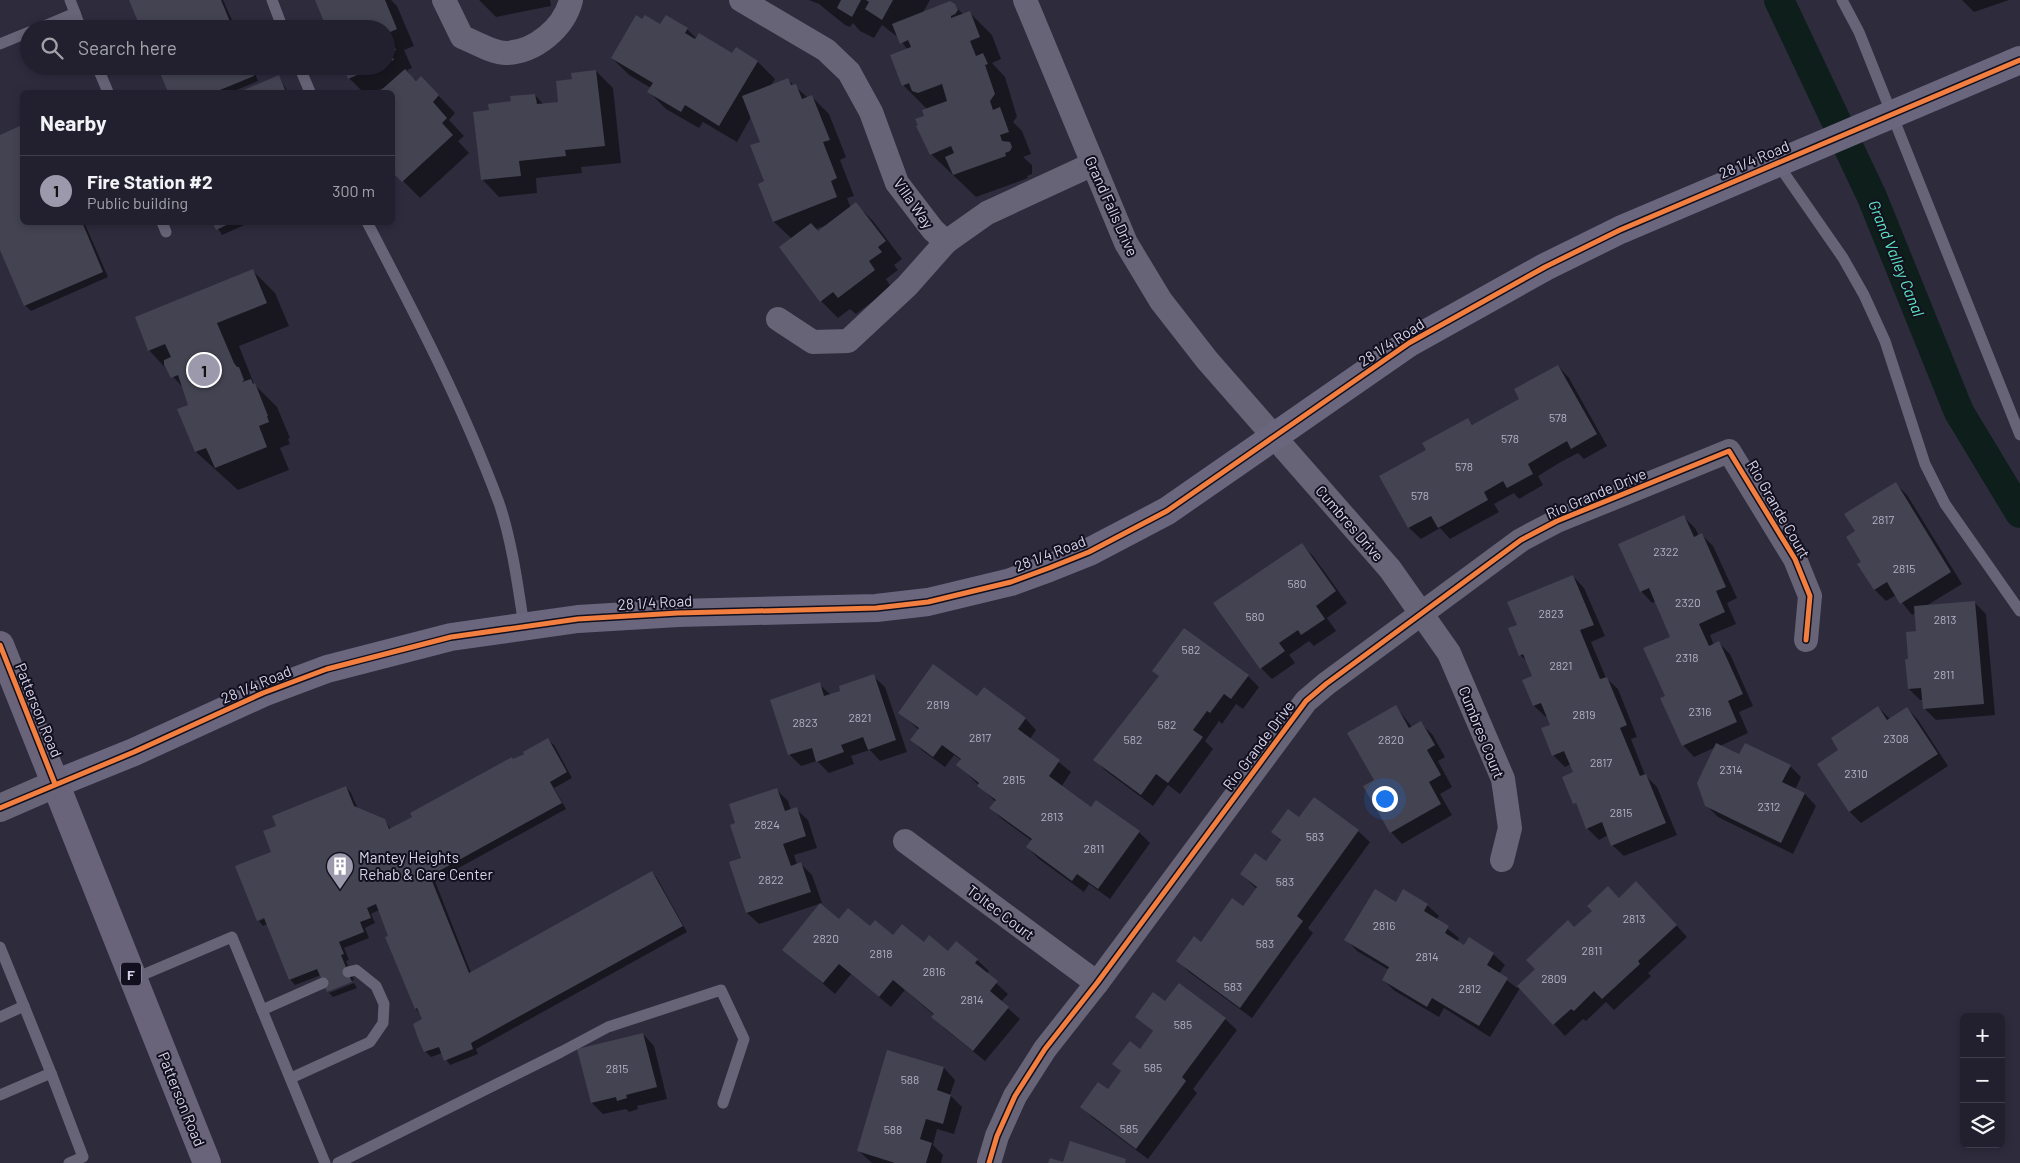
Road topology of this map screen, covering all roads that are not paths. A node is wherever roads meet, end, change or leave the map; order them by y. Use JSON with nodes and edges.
{"nodes":[{"id":1,"x":70,"y":0,"type":"edge"},
{"id":2,"x":272,"y":0,"type":"edge"},
{"id":3,"x":444,"y":0,"type":"edge"},
{"id":4,"x":571,"y":0,"type":"edge"},
{"id":5,"x":741,"y":0,"type":"edge"},
{"id":6,"x":1025,"y":0,"type":"edge"},
{"id":7,"x":1842,"y":0,"type":"edge"},
{"id":8,"x":75,"y":13,"type":"junction"},
{"id":9,"x":58,"y":20,"type":"edge"},
{"id":10,"x":78,"y":20,"type":"edge"},
{"id":11,"x":280,"y":20,"type":"edge"},
{"id":12,"x":20,"y":36,"type":"edge"},
{"id":13,"x":0,"y":44,"type":"edge"},
{"id":14,"x":2020,"y":60,"type":"edge"},
{"id":15,"x":101,"y":75,"type":"edge"},
{"id":16,"x":303,"y":75,"type":"edge"},
{"id":17,"x":107,"y":90,"type":"edge"},
{"id":18,"x":309,"y":90,"type":"edge"},
{"id":19,"x":1885,"y":117,"type":"junction"},
{"id":20,"x":1777,"y":163,"type":"junction"},
{"id":21,"x":1093,"y":164,"type":"junction"},
{"id":22,"x":369,"y":225,"type":"edge"},
{"id":23,"x":946,"y":242,"type":"junction"},
{"id":24,"x":778,"y":319,"type":"dead end"},
{"id":25,"x":2020,"y":435,"type":"edge"},
{"id":26,"x":1273,"y":436,"type":"junction"},
{"id":27,"x":1729,"y":451,"type":"joint"},
{"id":28,"x":2020,"y":611,"type":"edge"},
{"id":29,"x":1422,"y":613,"type":"junction"},
{"id":30,"x":524,"y":626,"type":"junction"},
{"id":31,"x":1806,"y":640,"type":"dead end"},
{"id":32,"x":0,"y":646,"type":"edge"},
{"id":33,"x":55,"y":784,"type":"junction"},
{"id":34,"x":0,"y":808,"type":"edge"},
{"id":35,"x":906,"y":841,"type":"dead end"},
{"id":36,"x":1502,"y":860,"type":"dead end"},
{"id":37,"x":0,"y":947,"type":"edge"},
{"id":38,"x":348,"y":972,"type":"dead end"},
{"id":39,"x":133,"y":979,"type":"junction"},
{"id":40,"x":323,"y":983,"type":"dead end"},
{"id":41,"x":1097,"y":983,"type":"junction"},
{"id":42,"x":24,"y":1006,"type":"junction"},
{"id":43,"x":262,"y":1010,"type":"junction"},
{"id":44,"x":0,"y":1017,"type":"edge"},
{"id":45,"x":51,"y":1074,"type":"junction"},
{"id":46,"x":291,"y":1078,"type":"junction"},
{"id":47,"x":0,"y":1095,"type":"edge"},
{"id":48,"x":723,"y":1103,"type":"dead end"},
{"id":49,"x":69,"y":1163,"type":"edge"},
{"id":50,"x":207,"y":1163,"type":"edge"},
{"id":51,"x":325,"y":1163,"type":"edge"},
{"id":52,"x":338,"y":1163,"type":"edge"},
{"id":53,"x":989,"y":1163,"type":"edge"}],
"edges":[{"from":1,"to":8,"type":"lane"},
{"from":2,"to":11,"type":"lane"},
{"from":3,"to":4,"type":"street"},
{"from":5,"to":23,"type":"street","name":"Villa Way"},
{"from":6,"to":21,"type":"street","name":"Grand Falls Drive"},
{"from":7,"to":19,"type":"lane"},
{"from":8,"to":9,"type":"lane"},
{"from":8,"to":10,"type":"lane"},
{"from":12,"to":13,"type":"lane"},
{"from":14,"to":19,"type":"main road","name":"28 1/4 Road"},
{"from":15,"to":17,"type":"lane"},
{"from":16,"to":18,"type":"lane"},
{"from":19,"to":20,"type":"main road","name":"28 1/4 Road"},
{"from":19,"to":25,"type":"lane"},
{"from":20,"to":26,"type":"main road","name":"28 1/4 Road"},
{"from":20,"to":28,"type":"lane"},
{"from":21,"to":23,"type":"street","name":"Villa Way"},
{"from":21,"to":26,"type":"street","name":"Grand Falls Drive"},
{"from":22,"to":30,"type":"lane"},
{"from":23,"to":24,"type":"street"},
{"from":26,"to":29,"type":"street","name":"Cumbres Drive"},
{"from":26,"to":30,"type":"main road","name":"28 1/4 Road"},
{"from":27,"to":29,"type":"street","name":"Rio Grande Drive"},
{"from":27,"to":31,"type":"street","name":"Rio Grande Court"},
{"from":29,"to":36,"type":"street","name":"Cumbres Court"},
{"from":29,"to":41,"type":"street","name":"Rio Grande Drive"},
{"from":30,"to":33,"type":"main road","name":"28 1/4 Road"},
{"from":32,"to":33,"type":"main road","name":"Patterson Road","number":"F"},
{"from":33,"to":34,"type":"street","name":"28 1/4 Road"},
{"from":33,"to":39,"type":"main road","name":"Patterson Road","number":"F"},
{"from":35,"to":41,"type":"street","name":"Toltec Court"},
{"from":37,"to":42,"type":"lane"},
{"from":38,"to":46,"type":"lane"},
{"from":39,"to":43,"type":"lane"},
{"from":39,"to":50,"type":"main road","name":"Patterson Road","number":"F"},
{"from":40,"to":43,"type":"lane"},
{"from":41,"to":53,"type":"street","name":"Rio Grande Drive"},
{"from":42,"to":44,"type":"lane"},
{"from":42,"to":45,"type":"lane"},
{"from":43,"to":46,"type":"lane"},
{"from":45,"to":47,"type":"lane"},
{"from":45,"to":49,"type":"lane"},
{"from":46,"to":51,"type":"lane"},
{"from":48,"to":52,"type":"lane"}]}
